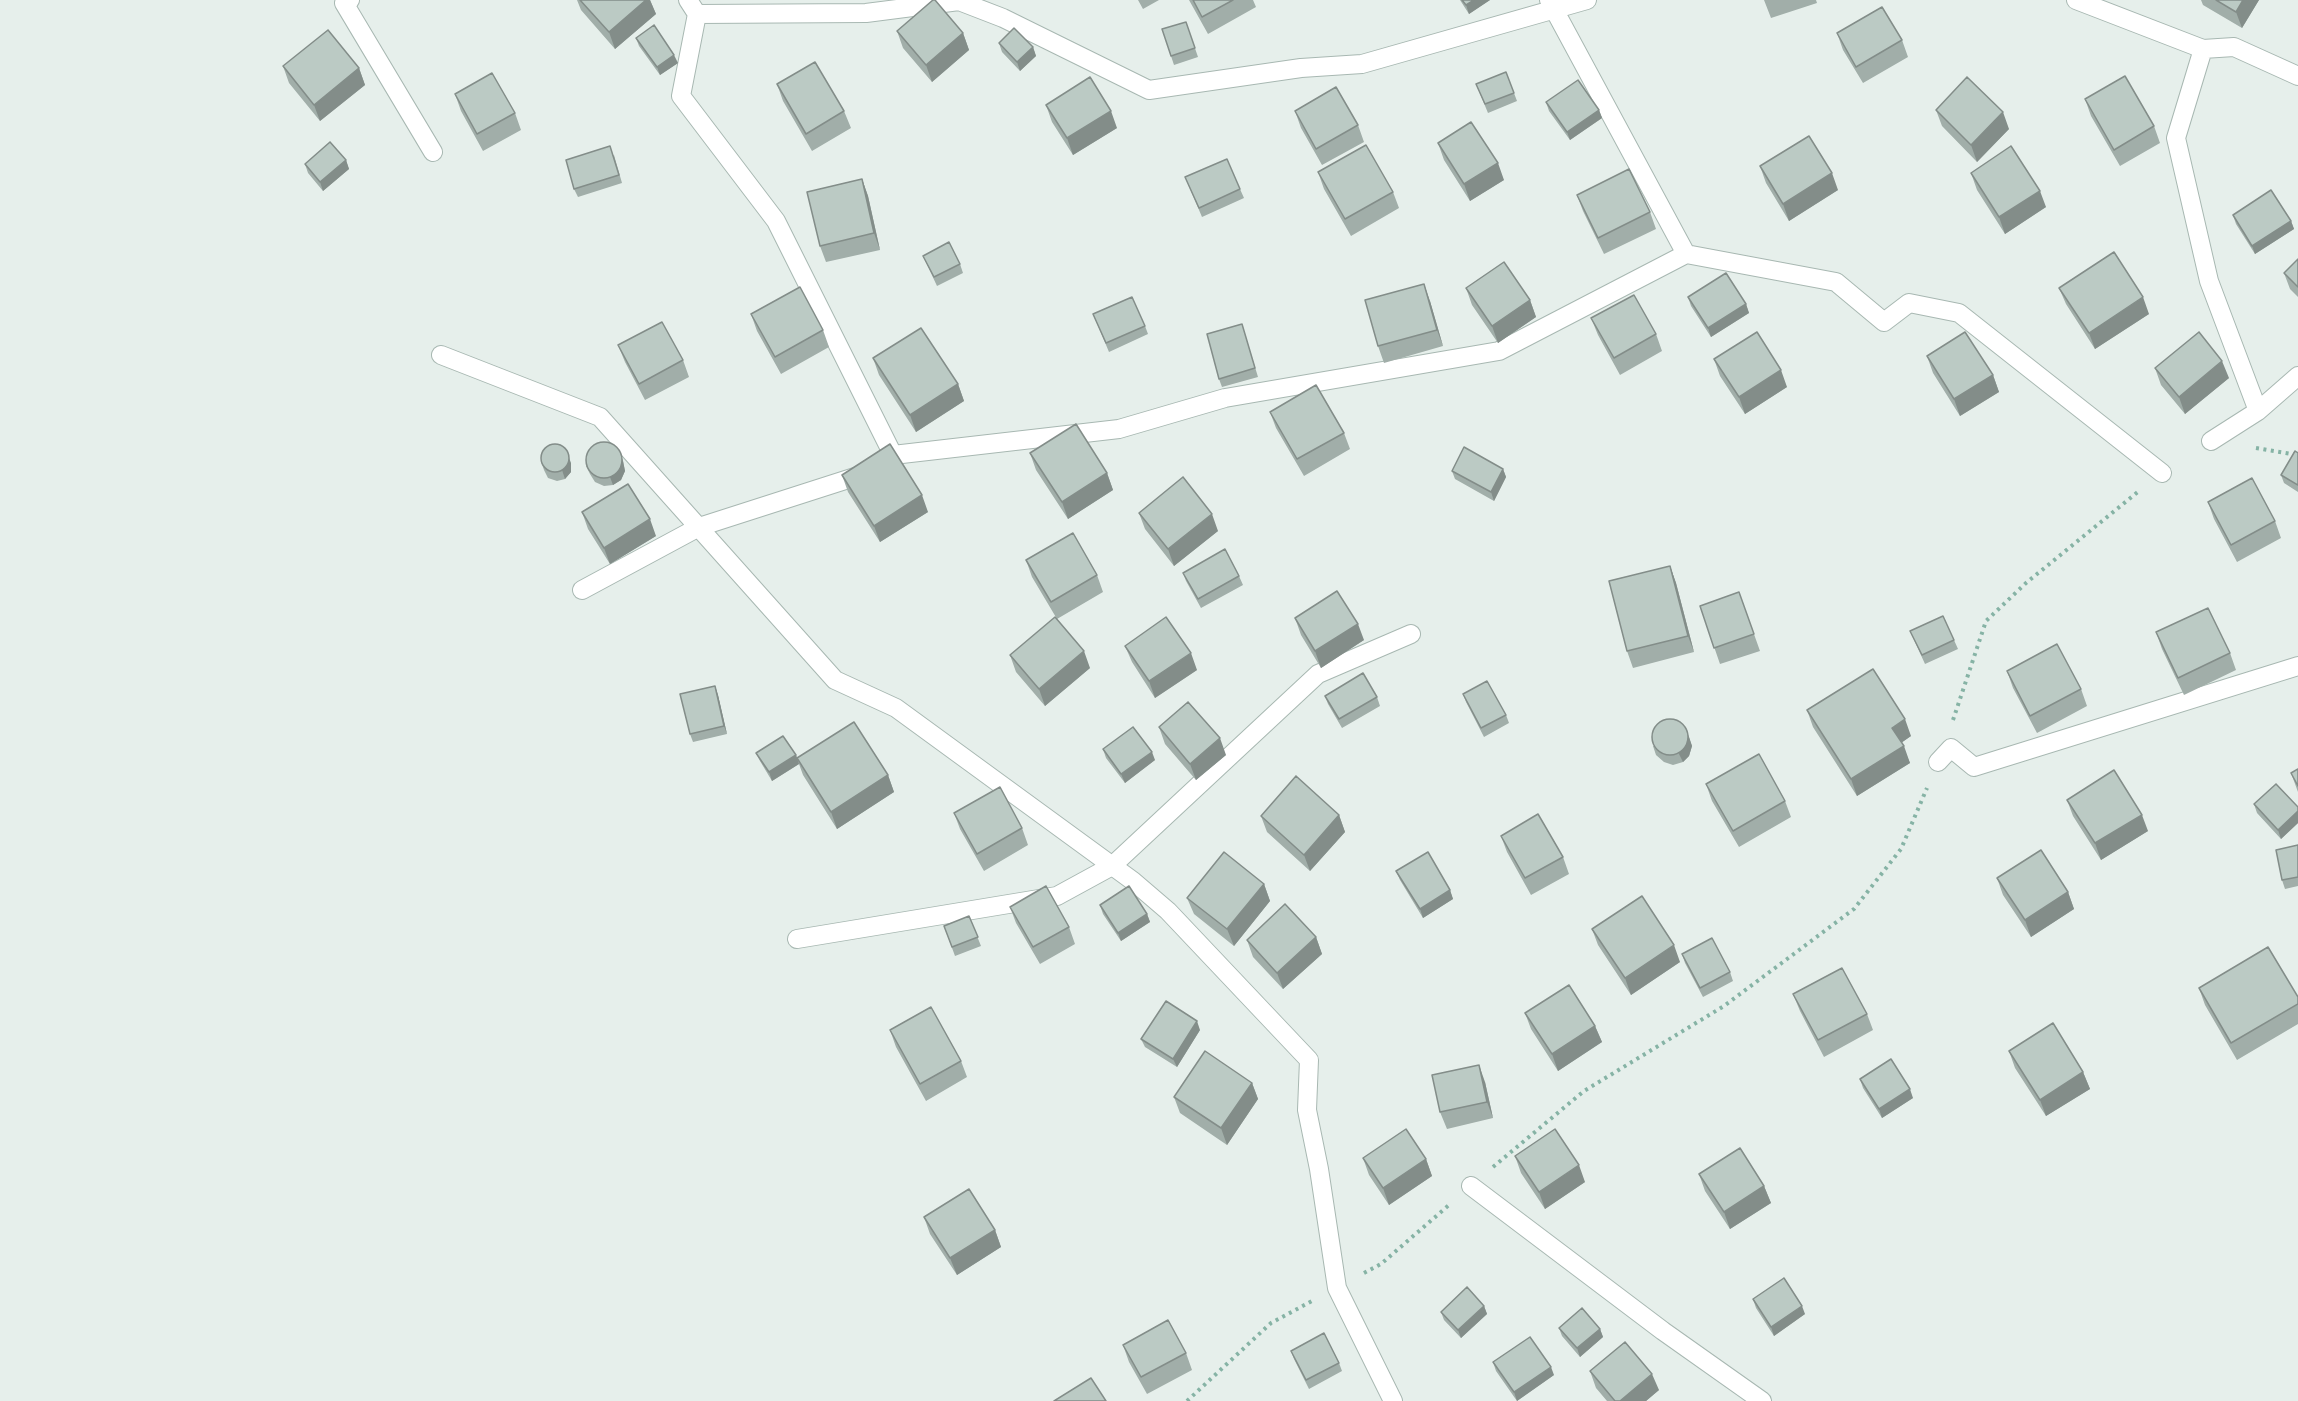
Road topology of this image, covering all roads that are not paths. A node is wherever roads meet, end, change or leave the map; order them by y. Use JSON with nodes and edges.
{"nodes":[{"id":1,"x":350,"y":0,"type":"edge"},
{"id":2,"x":1587,"y":0,"type":"edge"},
{"id":3,"x":2076,"y":0,"type":"edge"},
{"id":4,"x":1552,"y":4,"type":"edge"},
{"id":5,"x":692,"y":7,"type":"edge"},
{"id":6,"x":2203,"y":49,"type":"junction"},
{"id":7,"x":2298,"y":76,"type":"edge"},
{"id":8,"x":433,"y":152,"type":"dead end"},
{"id":9,"x":1686,"y":254,"type":"junction"},
{"id":10,"x":441,"y":355,"type":"dead end"},
{"id":11,"x":2298,"y":376,"type":"edge"},
{"id":12,"x":2258,"y":411,"type":"junction"},
{"id":13,"x":2211,"y":441,"type":"road end"},
{"id":14,"x":893,"y":455,"type":"junction"},
{"id":15,"x":2162,"y":473,"type":"road end"},
{"id":16,"x":699,"y":527,"type":"junction"},
{"id":17,"x":582,"y":590,"type":"dead end"},
{"id":18,"x":1411,"y":634,"type":"dead end"},
{"id":19,"x":2298,"y":666,"type":"edge"},
{"id":20,"x":1938,"y":762,"type":"road end"},
{"id":21,"x":1112,"y":866,"type":"junction"},
{"id":22,"x":797,"y":939,"type":"dead end"},
{"id":23,"x":1472,"y":1186,"type":"road end"},
{"id":24,"x":1393,"y":1401,"type":"edge"},
{"id":25,"x":1762,"y":1401,"type":"edge"}],
"edges":[{"from":1,"to":8,"type":"street"},
{"from":2,"to":4,"type":"street"},
{"from":3,"to":6,"type":"street"},
{"from":4,"to":5,"type":"street"},
{"from":4,"to":9,"type":"street"},
{"from":5,"to":14,"type":"street"},
{"from":6,"to":7,"type":"street"},
{"from":6,"to":12,"type":"street"},
{"from":9,"to":14,"type":"street"},
{"from":9,"to":15,"type":"street"},
{"from":10,"to":16,"type":"street"},
{"from":11,"to":12,"type":"street"},
{"from":12,"to":13,"type":"street"},
{"from":14,"to":16,"type":"street"},
{"from":16,"to":17,"type":"street"},
{"from":16,"to":21,"type":"street"},
{"from":18,"to":21,"type":"street"},
{"from":19,"to":20,"type":"street"},
{"from":21,"to":22,"type":"street"},
{"from":21,"to":24,"type":"street"},
{"from":23,"to":25,"type":"street"}]}
